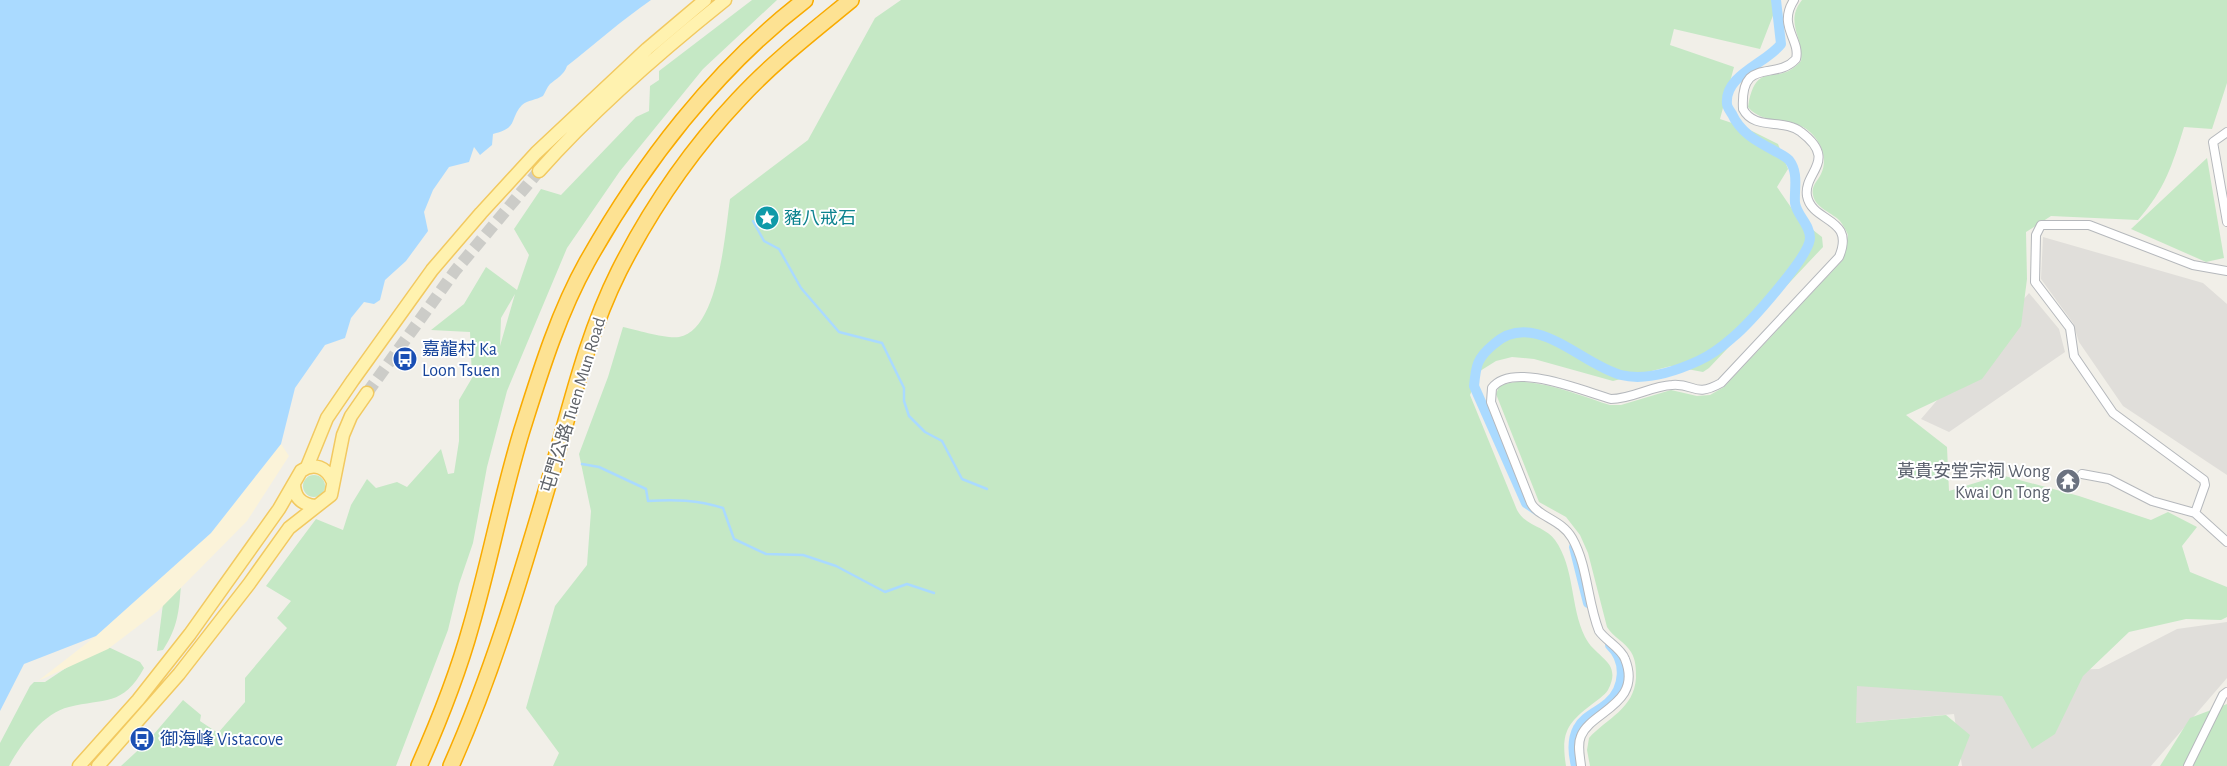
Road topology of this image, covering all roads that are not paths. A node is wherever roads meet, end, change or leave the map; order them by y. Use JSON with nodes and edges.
{"nodes":[{"id":1,"x":705,"y":0,"type":"edge"},
{"id":2,"x":725,"y":0,"type":"edge"},
{"id":3,"x":805,"y":0,"type":"edge"},
{"id":4,"x":851,"y":0,"type":"edge"},
{"id":5,"x":1794,"y":0,"type":"edge"},
{"id":6,"x":2227,"y":132,"type":"edge"},
{"id":7,"x":539,"y":171,"type":"tunnel mouth"},
{"id":8,"x":2227,"y":222,"type":"edge"},
{"id":9,"x":2227,"y":271,"type":"edge"},
{"id":10,"x":367,"y":393,"type":"tunnel mouth"},
{"id":11,"x":307,"y":467,"type":"junction"},
{"id":12,"x":2082,"y":474,"type":"dead end"},
{"id":13,"x":333,"y":482,"type":"junction"},
{"id":14,"x":294,"y":483,"type":"junction"},
{"id":15,"x":315,"y":506,"type":"junction"},
{"id":16,"x":2195,"y":513,"type":"junction"},
{"id":17,"x":2227,"y":542,"type":"edge"},
{"id":18,"x":2227,"y":692,"type":"edge"},
{"id":19,"x":78,"y":766,"type":"edge"},
{"id":20,"x":98,"y":766,"type":"edge"},
{"id":21,"x":419,"y":766,"type":"edge"},
{"id":22,"x":451,"y":766,"type":"edge"},
{"id":23,"x":1581,"y":766,"type":"edge"},
{"id":24,"x":2188,"y":766,"type":"edge"}],
"edges":[{"from":1,"to":11,"type":"main road"},
{"from":2,"to":7,"type":"main road"},
{"from":3,"to":21,"type":"highway","name":"屯門公路 Tuen Mun Road"},
{"from":4,"to":22,"type":"highway","name":"屯門公路 Tuen Mun Road"},
{"from":5,"to":23,"type":"street"},
{"from":6,"to":8,"type":"street"},
{"from":9,"to":16,"type":"street"},
{"from":10,"to":13,"type":"main road"},
{"from":11,"to":13,"type":"main road"},
{"from":11,"to":14,"type":"main road"},
{"from":12,"to":16,"type":"street"},
{"from":13,"to":15,"type":"main road"},
{"from":14,"to":15,"type":"main road"},
{"from":14,"to":19,"type":"main road"},
{"from":15,"to":20,"type":"main road"},
{"from":16,"to":17,"type":"street"},
{"from":18,"to":24,"type":"street"}]}
